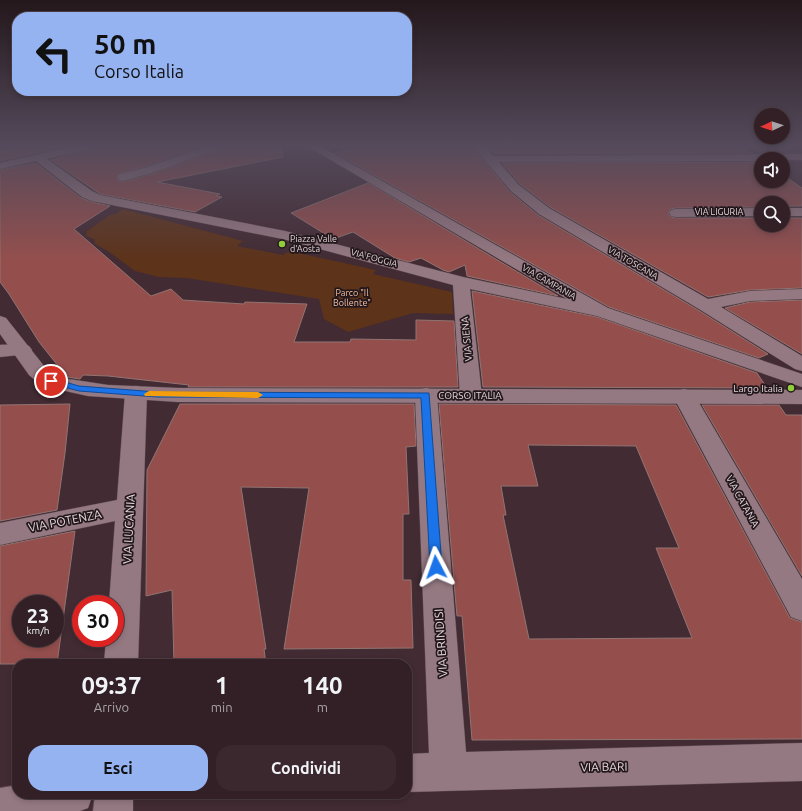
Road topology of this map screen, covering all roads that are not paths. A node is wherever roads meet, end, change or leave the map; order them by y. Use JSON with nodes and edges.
{"nodes":[{"id":1,"x":74,"y":184,"type":"edge"},
{"id":2,"x":378,"y":184,"type":"edge"},
{"id":3,"x":511,"y":184,"type":"edge"},
{"id":4,"x":754,"y":212,"type":"edge"},
{"id":5,"x":790,"y":212,"type":"edge"},
{"id":6,"x":802,"y":212,"type":"edge"},
{"id":7,"x":676,"y":213,"type":"dead end"},
{"id":8,"x":461,"y":282,"type":"junction"},
{"id":9,"x":802,"y":294,"type":"edge"},
{"id":10,"x":705,"y":305,"type":"junction"},
{"id":11,"x":602,"y":312,"type":"junction"},
{"id":12,"x":0,"y":322,"type":"edge"},
{"id":13,"x":22,"y":350,"type":"junction"},
{"id":14,"x":0,"y":351,"type":"edge"},
{"id":15,"x":802,"y":365,"type":"edge"},
{"id":16,"x":802,"y":381,"type":"edge"},
{"id":17,"x":136,"y":393,"type":"junction"},
{"id":18,"x":426,"y":395,"type":"junction"},
{"id":19,"x":471,"y":396,"type":"junction"},
{"id":20,"x":684,"y":396,"type":"junction"},
{"id":21,"x":802,"y":397,"type":"edge"},
{"id":22,"x":130,"y":508,"type":"junction"},
{"id":23,"x":0,"y":534,"type":"edge"},
{"id":24,"x":802,"y":607,"type":"edge"},
{"id":25,"x":121,"y":659,"type":"edge"},
{"id":26,"x":802,"y":762,"type":"edge"},
{"id":27,"x":449,"y":771,"type":"junction"},
{"id":28,"x":412,"y":773,"type":"edge"},
{"id":29,"x":48,"y":799,"type":"edge"},
{"id":30,"x":114,"y":799,"type":"edge"},
{"id":31,"x":0,"y":808,"type":"edge"},
{"id":32,"x":113,"y":811,"type":"edge"}],
"edges":[{"from":1,"to":8,"type":"street","name":"VIA FOGGIA"},
{"from":2,"to":11,"type":"street","name":"VIA CAMPANIA"},
{"from":3,"to":10,"type":"street","name":"VIA TOSCANA"},
{"from":4,"to":7,"type":"street","name":"VIA LIGURIA"},
{"from":5,"to":6,"type":"street"},
{"from":8,"to":11,"type":"street","name":"VIA FOGGIA"},
{"from":8,"to":19,"type":"street","name":"VIA SIENA"},
{"from":9,"to":10,"type":"street"},
{"from":10,"to":15,"type":"street","name":"VIA TOSCANA"},
{"from":11,"to":16,"type":"street","name":"VIA CAMPANIA"},
{"from":12,"to":13,"type":"street","name":"CORSO ITALIA"},
{"from":13,"to":14,"type":"street"},
{"from":13,"to":17,"type":"street","name":"CORSO ITALIA"},
{"from":17,"to":18,"type":"street","name":"CORSO ITALIA"},
{"from":17,"to":22,"type":"street","name":"VIA LUCANIA"},
{"from":18,"to":19,"type":"street","name":"CORSO ITALIA"},
{"from":18,"to":27,"type":"street","name":"VIA BRINDISI"},
{"from":19,"to":20,"type":"street","name":"CORSO ITALIA"},
{"from":20,"to":21,"type":"street","name":"CORSO ITALIA"},
{"from":20,"to":24,"type":"street","name":"VIA CATANIA"},
{"from":22,"to":23,"type":"street","name":"VIA POTENZA"},
{"from":22,"to":25,"type":"street","name":"VIA LUCANIA"},
{"from":26,"to":27,"type":"street","name":"VIA BARI"},
{"from":27,"to":28,"type":"street","name":"VIA BARI"},
{"from":29,"to":31,"type":"street"},
{"from":30,"to":32,"type":"street"}]}
